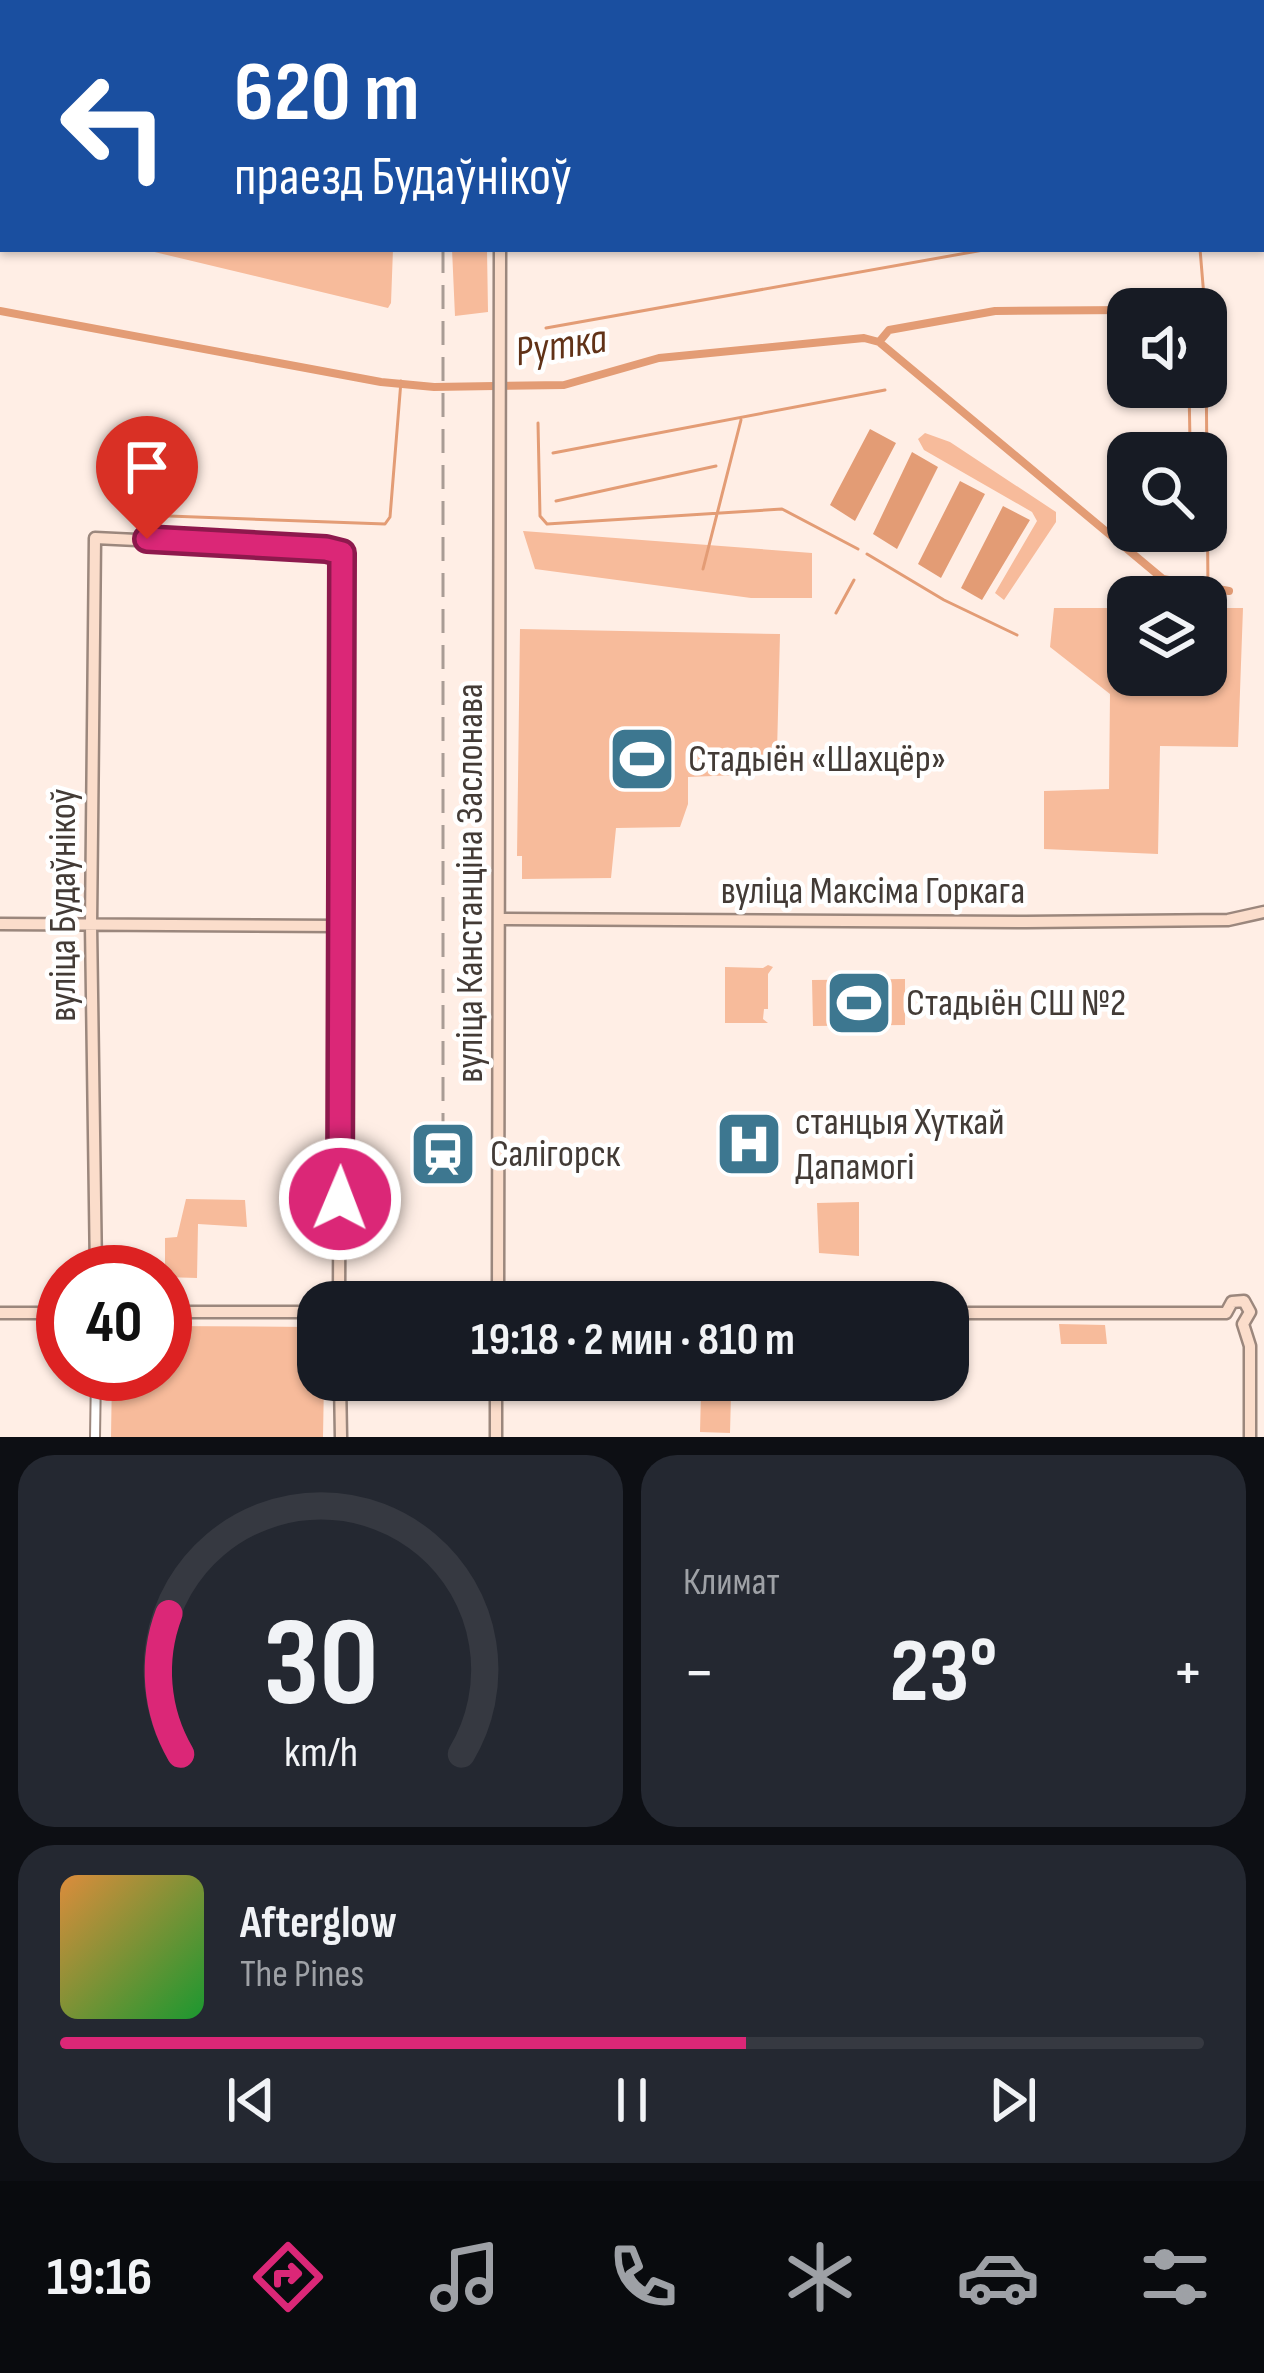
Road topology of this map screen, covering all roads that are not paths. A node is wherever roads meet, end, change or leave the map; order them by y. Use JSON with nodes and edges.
{"nodes":[{"id":1,"x":500,"y":252,"type":"edge"},
{"id":2,"x":1264,"y":912,"type":"edge"},
{"id":3,"x":500,"y":920,"type":"junction"},
{"id":4,"x":0,"y":924,"type":"edge"},
{"id":5,"x":91,"y":925,"type":"junction"},
{"id":6,"x":339,"y":926,"type":"junction"},
{"id":7,"x":96,"y":1245,"type":"edge"},
{"id":8,"x":338,"y":1281,"type":"edge"},
{"id":9,"x":498,"y":1281,"type":"edge"},
{"id":10,"x":192,"y":1312,"type":"edge"},
{"id":11,"x":297,"y":1312,"type":"edge"},
{"id":12,"x":0,"y":1313,"type":"edge"},
{"id":13,"x":36,"y":1313,"type":"edge"},
{"id":14,"x":969,"y":1313,"type":"edge"},
{"id":15,"x":1226,"y":1313,"type":"junction"},
{"id":16,"x":1243,"y":1324,"type":"junction"},
{"id":17,"x":96,"y":1401,"type":"edge"},
{"id":18,"x":340,"y":1401,"type":"edge"},
{"id":19,"x":496,"y":1401,"type":"edge"},
{"id":20,"x":95,"y":1437,"type":"edge"},
{"id":21,"x":341,"y":1437,"type":"edge"},
{"id":22,"x":496,"y":1437,"type":"edge"},
{"id":23,"x":1250,"y":1437,"type":"edge"}],
"edges":[{"from":1,"to":3,"type":"main road","name":"вуліца Канстанціна Заслонава"},
{"from":2,"to":3,"type":"main road","name":"вуліца Максіма Горкага"},
{"from":3,"to":9,"type":"main road","name":"вуліца Канстанціна Заслонава"},
{"from":4,"to":5,"type":"main road"},
{"from":5,"to":6,"type":"main road"},
{"from":5,"to":6,"type":"main road","name":"вуліца Будаўнікоў"},
{"from":5,"to":7,"type":"main road","name":"вуліца Будаўнікоў"},
{"from":6,"to":8,"type":"main road"},
{"from":10,"to":11,"type":"main road"},
{"from":12,"to":13,"type":"main road"},
{"from":14,"to":15,"type":"main road"},
{"from":15,"to":16,"type":"main road"},
{"from":15,"to":16,"type":"main road"},
{"from":16,"to":23,"type":"main road"},
{"from":17,"to":20,"type":"street"},
{"from":18,"to":21,"type":"main road"},
{"from":19,"to":22,"type":"main road"}]}
